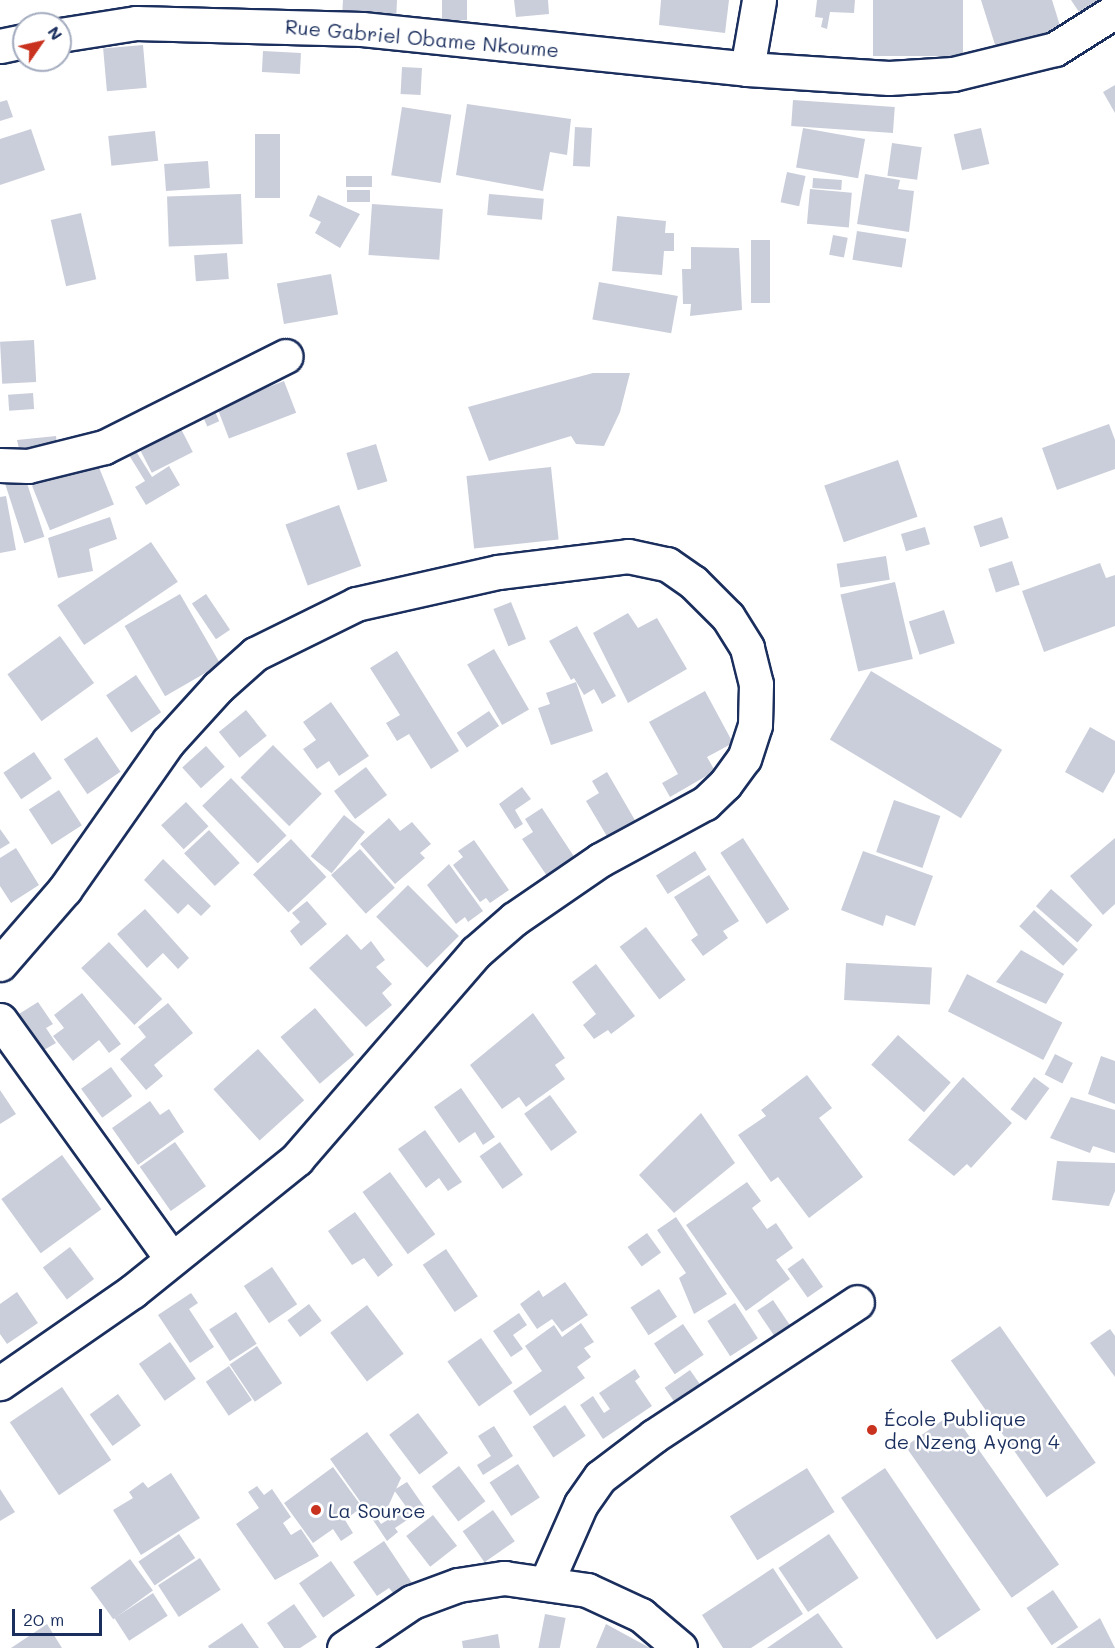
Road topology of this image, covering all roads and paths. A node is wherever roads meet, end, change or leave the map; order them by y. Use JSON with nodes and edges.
{"nodes":[{"id":1,"x":759,"y":0,"type":"edge"},
{"id":2,"x":1115,"y":11,"type":"edge"},
{"id":3,"x":72,"y":33,"type":"edge"},
{"id":4,"x":747,"y":69,"type":"junction"},
{"id":5,"x":286,"y":356,"type":"dead end"},
{"id":6,"x":0,"y":465,"type":"edge"},
{"id":7,"x":0,"y":964,"type":"edge"},
{"id":8,"x":0,"y":1020,"type":"edge"},
{"id":9,"x":171,"y":1258,"type":"junction"},
{"id":10,"x":857,"y":1302,"type":"dead end"},
{"id":11,"x":0,"y":1383,"type":"edge"},
{"id":12,"x":548,"y":1581,"type":"junction"},
{"id":13,"x":344,"y":1648,"type":"edge"},
{"id":14,"x":680,"y":1648,"type":"edge"}],
"edges":[{"from":1,"to":4,"type":"street"},
{"from":2,"to":4,"type":"street","name":"Rue Gabriel Obame Nkoume"},
{"from":3,"to":4,"type":"street","name":"Rue Gabriel Obame Nkoume"},
{"from":5,"to":6,"type":"street"},
{"from":7,"to":9,"type":"street"},
{"from":8,"to":9,"type":"street"},
{"from":9,"to":11,"type":"street"},
{"from":10,"to":12,"type":"street"},
{"from":12,"to":13,"type":"street"},
{"from":12,"to":14,"type":"street"}]}
